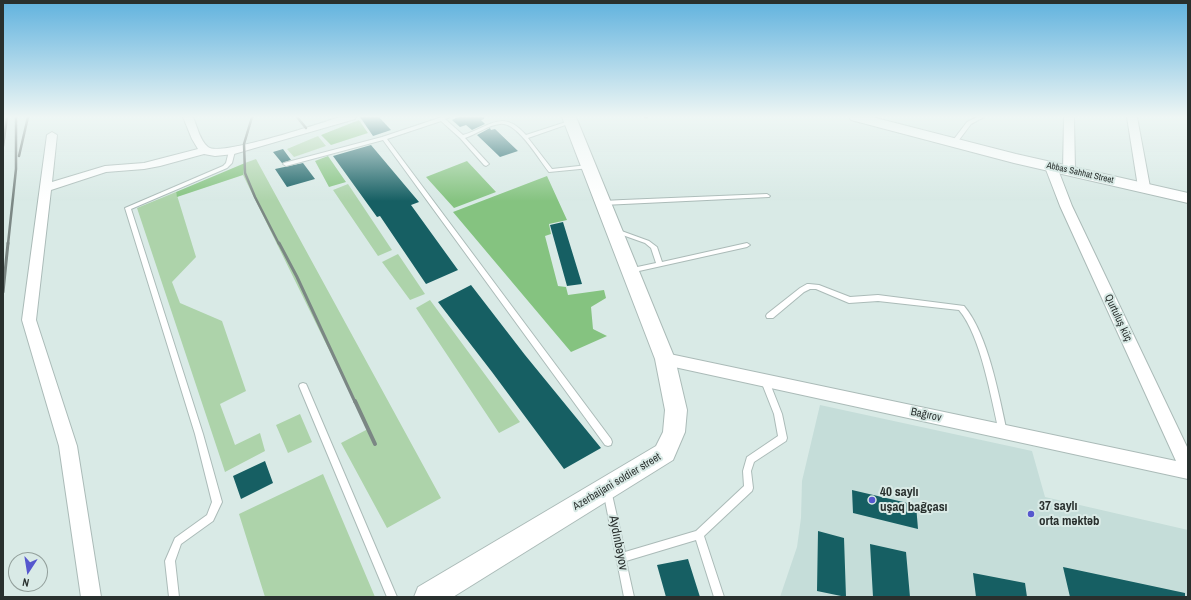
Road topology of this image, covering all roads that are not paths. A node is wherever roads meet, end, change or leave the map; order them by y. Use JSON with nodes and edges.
{"nodes":[{"id":1,"x":51,"y":145,"type":"edge"},
{"id":2,"x":201,"y":145,"type":"edge"},
{"id":3,"x":253,"y":145,"type":"edge"},
{"id":4,"x":358,"y":145,"type":"edge"},
{"id":5,"x":389,"y":145,"type":"edge"},
{"id":6,"x":469,"y":145,"type":"edge"},
{"id":7,"x":532,"y":145,"type":"edge"},
{"id":8,"x":580,"y":145,"type":"edge"},
{"id":9,"x":962,"y":145,"type":"edge"},
{"id":10,"x":1070,"y":145,"type":"edge"},
{"id":11,"x":1137,"y":145,"type":"edge"},
{"id":12,"x":205,"y":150,"type":"junction"},
{"id":13,"x":232,"y":151,"type":"junction"},
{"id":14,"x":286,"y":164,"type":"dead end"},
{"id":15,"x":486,"y":164,"type":"dead end"},
{"id":16,"x":588,"y":167,"type":"junction"},
{"id":17,"x":1051,"y":167,"type":"junction"},
{"id":18,"x":1069,"y":171,"type":"junction"},
{"id":19,"x":1144,"y":187,"type":"junction"},
{"id":20,"x":46,"y":188,"type":"junction"},
{"id":21,"x":767,"y":196,"type":"dead end"},
{"id":22,"x":1188,"y":198,"type":"edge"},
{"id":23,"x":602,"y":204,"type":"junction"},
{"id":24,"x":613,"y":230,"type":"junction"},
{"id":25,"x":747,"y":245,"type":"dead end"},
{"id":26,"x":660,"y":265,"type":"junction"},
{"id":27,"x":630,"y":271,"type":"junction"},
{"id":28,"x":770,"y":316,"type":"dead end"},
{"id":29,"x":665,"y":359,"type":"junction"},
{"id":30,"x":765,"y":380,"type":"junction"},
{"id":31,"x":303,"y":386,"type":"dead end"},
{"id":32,"x":1003,"y":432,"type":"junction"},
{"id":33,"x":608,"y":442,"type":"dead end"},
{"id":34,"x":1188,"y":470,"type":"edge"},
{"id":35,"x":606,"y":488,"type":"junction"},
{"id":36,"x":699,"y":535,"type":"junction"},
{"id":37,"x":621,"y":558,"type":"junction"},
{"id":38,"x":91,"y":597,"type":"edge"},
{"id":39,"x":174,"y":597,"type":"edge"},
{"id":40,"x":392,"y":597,"type":"edge"},
{"id":41,"x":428,"y":597,"type":"edge"},
{"id":42,"x":629,"y":597,"type":"edge"},
{"id":43,"x":719,"y":597,"type":"edge"}],
"edges":[{"from":1,"to":20,"type":"street"},
{"from":2,"to":12,"type":"street"},
{"from":3,"to":13,"type":"street"},
{"from":4,"to":14,"type":"lane"},
{"from":5,"to":33,"type":"lane"},
{"from":6,"to":15,"type":"lane"},
{"from":7,"to":16,"type":"lane"},
{"from":8,"to":16,"type":"main road","name":"Azerbaijani soldier street"},
{"from":9,"to":17,"type":"main road","name":"Abbas Sahhat Street"},
{"from":10,"to":18,"type":"street"},
{"from":11,"to":19,"type":"street"},
{"from":12,"to":13,"type":"street"},
{"from":12,"to":20,"type":"street"},
{"from":13,"to":39,"type":"lane"},
{"from":16,"to":23,"type":"main road","name":"Azerbaijani soldier street"},
{"from":17,"to":18,"type":"main road","name":"Abbas Sahhat Street"},
{"from":17,"to":34,"type":"street","name":"Qurtuluş küç"},
{"from":18,"to":19,"type":"main road","name":"Abbas Sahhat Street"},
{"from":19,"to":22,"type":"main road","name":"Abbas Sahhat Street"},
{"from":20,"to":38,"type":"street"},
{"from":21,"to":23,"type":"lane"},
{"from":23,"to":24,"type":"main road","name":"Azerbaijani soldier street"},
{"from":24,"to":26,"type":"lane"},
{"from":24,"to":27,"type":"main road","name":"Azerbaijani soldier street"},
{"from":25,"to":26,"type":"lane"},
{"from":26,"to":27,"type":"lane"},
{"from":27,"to":29,"type":"main road","name":"Azerbaijani soldier street"},
{"from":28,"to":32,"type":"lane"},
{"from":29,"to":30,"type":"street","name":"Bağırov"},
{"from":29,"to":35,"type":"main road","name":"Azerbaijani soldier street"},
{"from":30,"to":32,"type":"street","name":"Bağırov"},
{"from":30,"to":36,"type":"lane"},
{"from":31,"to":40,"type":"lane"},
{"from":32,"to":34,"type":"street","name":"Bağırov"},
{"from":35,"to":37,"type":"lane","name":"Aydınbəyov"},
{"from":35,"to":41,"type":"main road","name":"Azerbaijani soldier street"},
{"from":36,"to":37,"type":"lane"},
{"from":36,"to":43,"type":"lane"},
{"from":37,"to":42,"type":"lane","name":"Aydınbəyov"}]}
